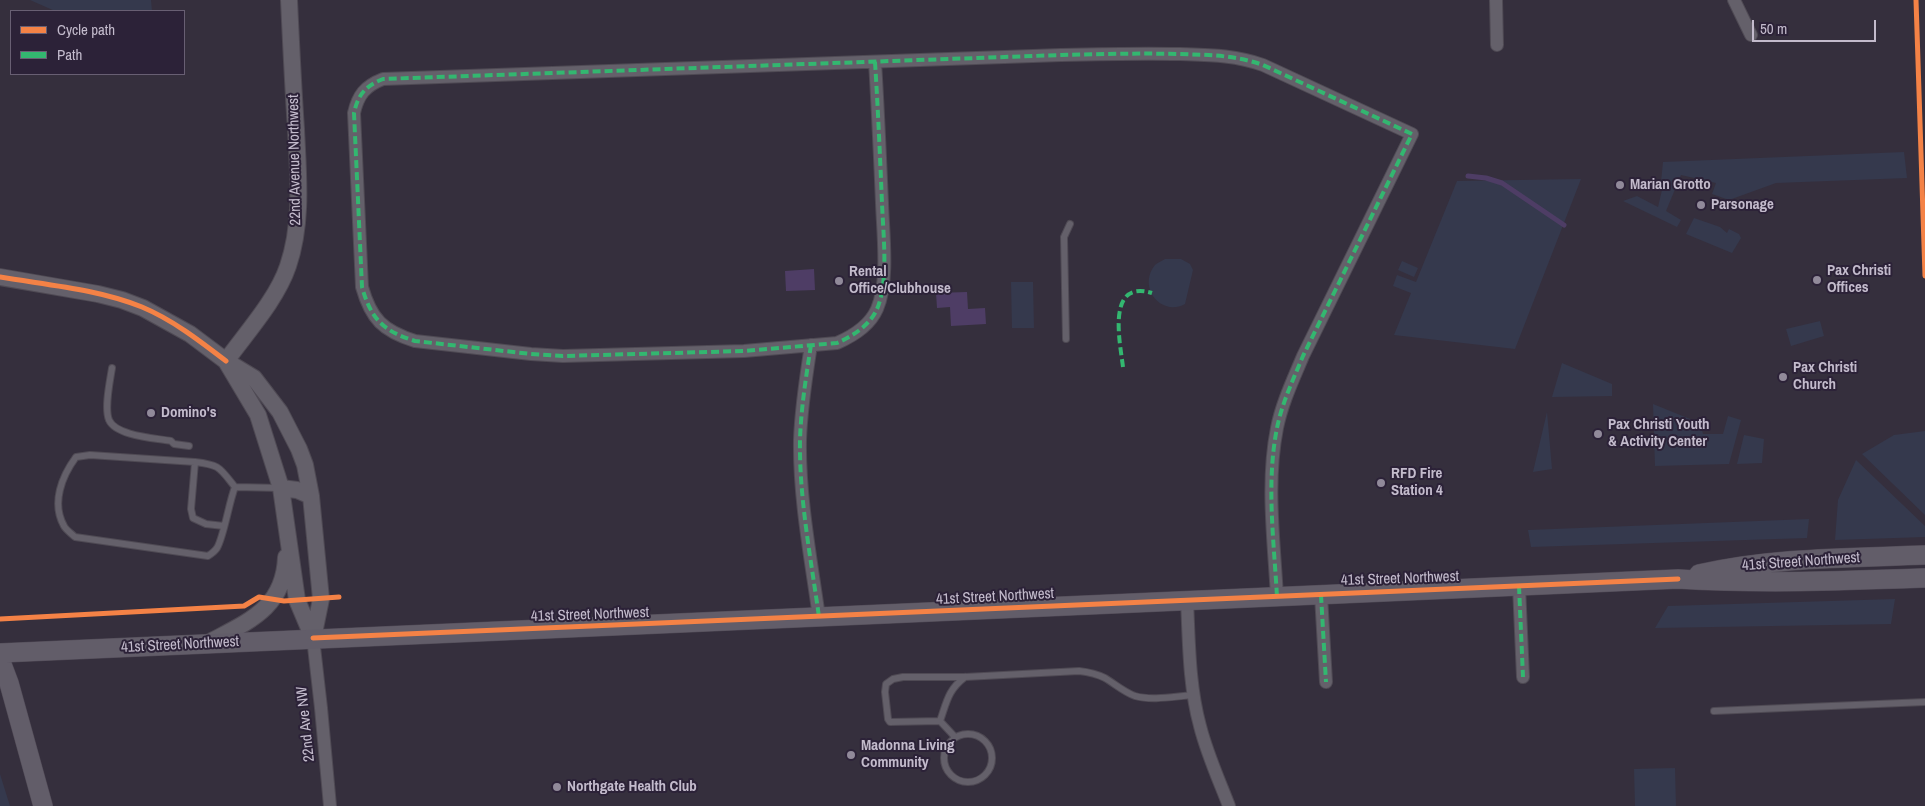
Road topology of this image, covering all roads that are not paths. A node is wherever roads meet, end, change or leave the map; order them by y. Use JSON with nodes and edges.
{"nodes":[{"id":1,"x":289,"y":0,"type":"edge"},
{"id":2,"x":1496,"y":0,"type":"edge"},
{"id":3,"x":1734,"y":0,"type":"edge"},
{"id":4,"x":1752,"y":35,"type":"dead end"},
{"id":5,"x":1497,"y":45,"type":"dead end"},
{"id":6,"x":875,"y":62,"type":"junction"},
{"id":7,"x":1070,"y":224,"type":"dead end"},
{"id":8,"x":0,"y":277,"type":"edge"},
{"id":9,"x":1066,"y":339,"type":"dead end"},
{"id":10,"x":811,"y":345,"type":"junction"},
{"id":11,"x":226,"y":361,"type":"junction"},
{"id":12,"x":112,"y":368,"type":"dead end"},
{"id":13,"x":189,"y":446,"type":"dead end"},
{"id":14,"x":195,"y":462,"type":"junction"},
{"id":15,"x":235,"y":487,"type":"junction"},
{"id":16,"x":281,"y":488,"type":"junction"},
{"id":17,"x":311,"y":496,"type":"junction"},
{"id":18,"x":224,"y":526,"type":"junction"},
{"id":19,"x":286,"y":527,"type":"junction"},
{"id":20,"x":1925,"y":555,"type":"edge"},
{"id":21,"x":1925,"y":578,"type":"edge"},
{"id":22,"x":1678,"y":579,"type":"junction"},
{"id":23,"x":1519,"y":586,"type":"junction"},
{"id":24,"x":1322,"y":595,"type":"junction"},
{"id":25,"x":1277,"y":597,"type":"junction"},
{"id":26,"x":1187,"y":600,"type":"junction"},
{"id":27,"x":819,"y":617,"type":"junction"},
{"id":28,"x":313,"y":638,"type":"junction"},
{"id":29,"x":208,"y":644,"type":"junction"},
{"id":30,"x":0,"y":653,"type":"edge"},
{"id":31,"x":0,"y":659,"type":"edge"},
{"id":32,"x":965,"y":677,"type":"junction"},
{"id":33,"x":1524,"y":677,"type":"dead end"},
{"id":34,"x":1326,"y":682,"type":"dead end"},
{"id":35,"x":1194,"y":695,"type":"junction"},
{"id":36,"x":1925,"y":702,"type":"edge"},
{"id":37,"x":1714,"y":711,"type":"dead end"},
{"id":38,"x":940,"y":721,"type":"junction"},
{"id":39,"x":954,"y":738,"type":"junction"},
{"id":40,"x":43,"y":806,"type":"edge"},
{"id":41,"x":330,"y":806,"type":"edge"},
{"id":42,"x":1229,"y":806,"type":"edge"}],
"edges":[{"from":1,"to":11,"type":"street","name":"22nd Avenue Northwest"},
{"from":2,"to":5,"type":"street"},
{"from":3,"to":4,"type":"street"},
{"from":6,"to":10,"type":"street"},
{"from":6,"to":10,"type":"street"},
{"from":6,"to":25,"type":"street"},
{"from":7,"to":9,"type":"lane"},
{"from":8,"to":11,"type":"street"},
{"from":10,"to":27,"type":"street"},
{"from":11,"to":16,"type":"street"},
{"from":11,"to":17,"type":"street"},
{"from":12,"to":13,"type":"lane"},
{"from":14,"to":15,"type":"lane"},
{"from":14,"to":18,"type":"lane"},
{"from":14,"to":18,"type":"lane"},
{"from":15,"to":16,"type":"lane"},
{"from":15,"to":18,"type":"lane"},
{"from":16,"to":17,"type":"street"},
{"from":16,"to":19,"type":"street"},
{"from":17,"to":28,"type":"street"},
{"from":19,"to":28,"type":"street"},
{"from":19,"to":29,"type":"street"},
{"from":20,"to":22,"type":"main road","name":"41st Street Northwest"},
{"from":21,"to":22,"type":"main road","name":"41st Street Northwest"},
{"from":22,"to":23,"type":"main road","name":"41st Street Northwest"},
{"from":23,"to":24,"type":"main road","name":"41st Street Northwest"},
{"from":23,"to":33,"type":"street"},
{"from":24,"to":25,"type":"main road","name":"41st Street Northwest"},
{"from":24,"to":34,"type":"street"},
{"from":25,"to":26,"type":"main road","name":"41st Street Northwest"},
{"from":26,"to":27,"type":"main road","name":"41st Street Northwest"},
{"from":26,"to":35,"type":"street"},
{"from":27,"to":28,"type":"main road","name":"41st Street Northwest"},
{"from":28,"to":29,"type":"main road","name":"41st Street Northwest"},
{"from":28,"to":41,"type":"street","name":"22nd Ave NW"},
{"from":29,"to":30,"type":"main road","name":"41st Street Northwest"},
{"from":31,"to":40,"type":"main road"},
{"from":32,"to":35,"type":"lane"},
{"from":32,"to":38,"type":"lane"},
{"from":32,"to":38,"type":"lane"},
{"from":35,"to":42,"type":"street"},
{"from":36,"to":37,"type":"lane"},
{"from":38,"to":39,"type":"lane"},
{"from":39,"to":39,"type":"lane"}]}
